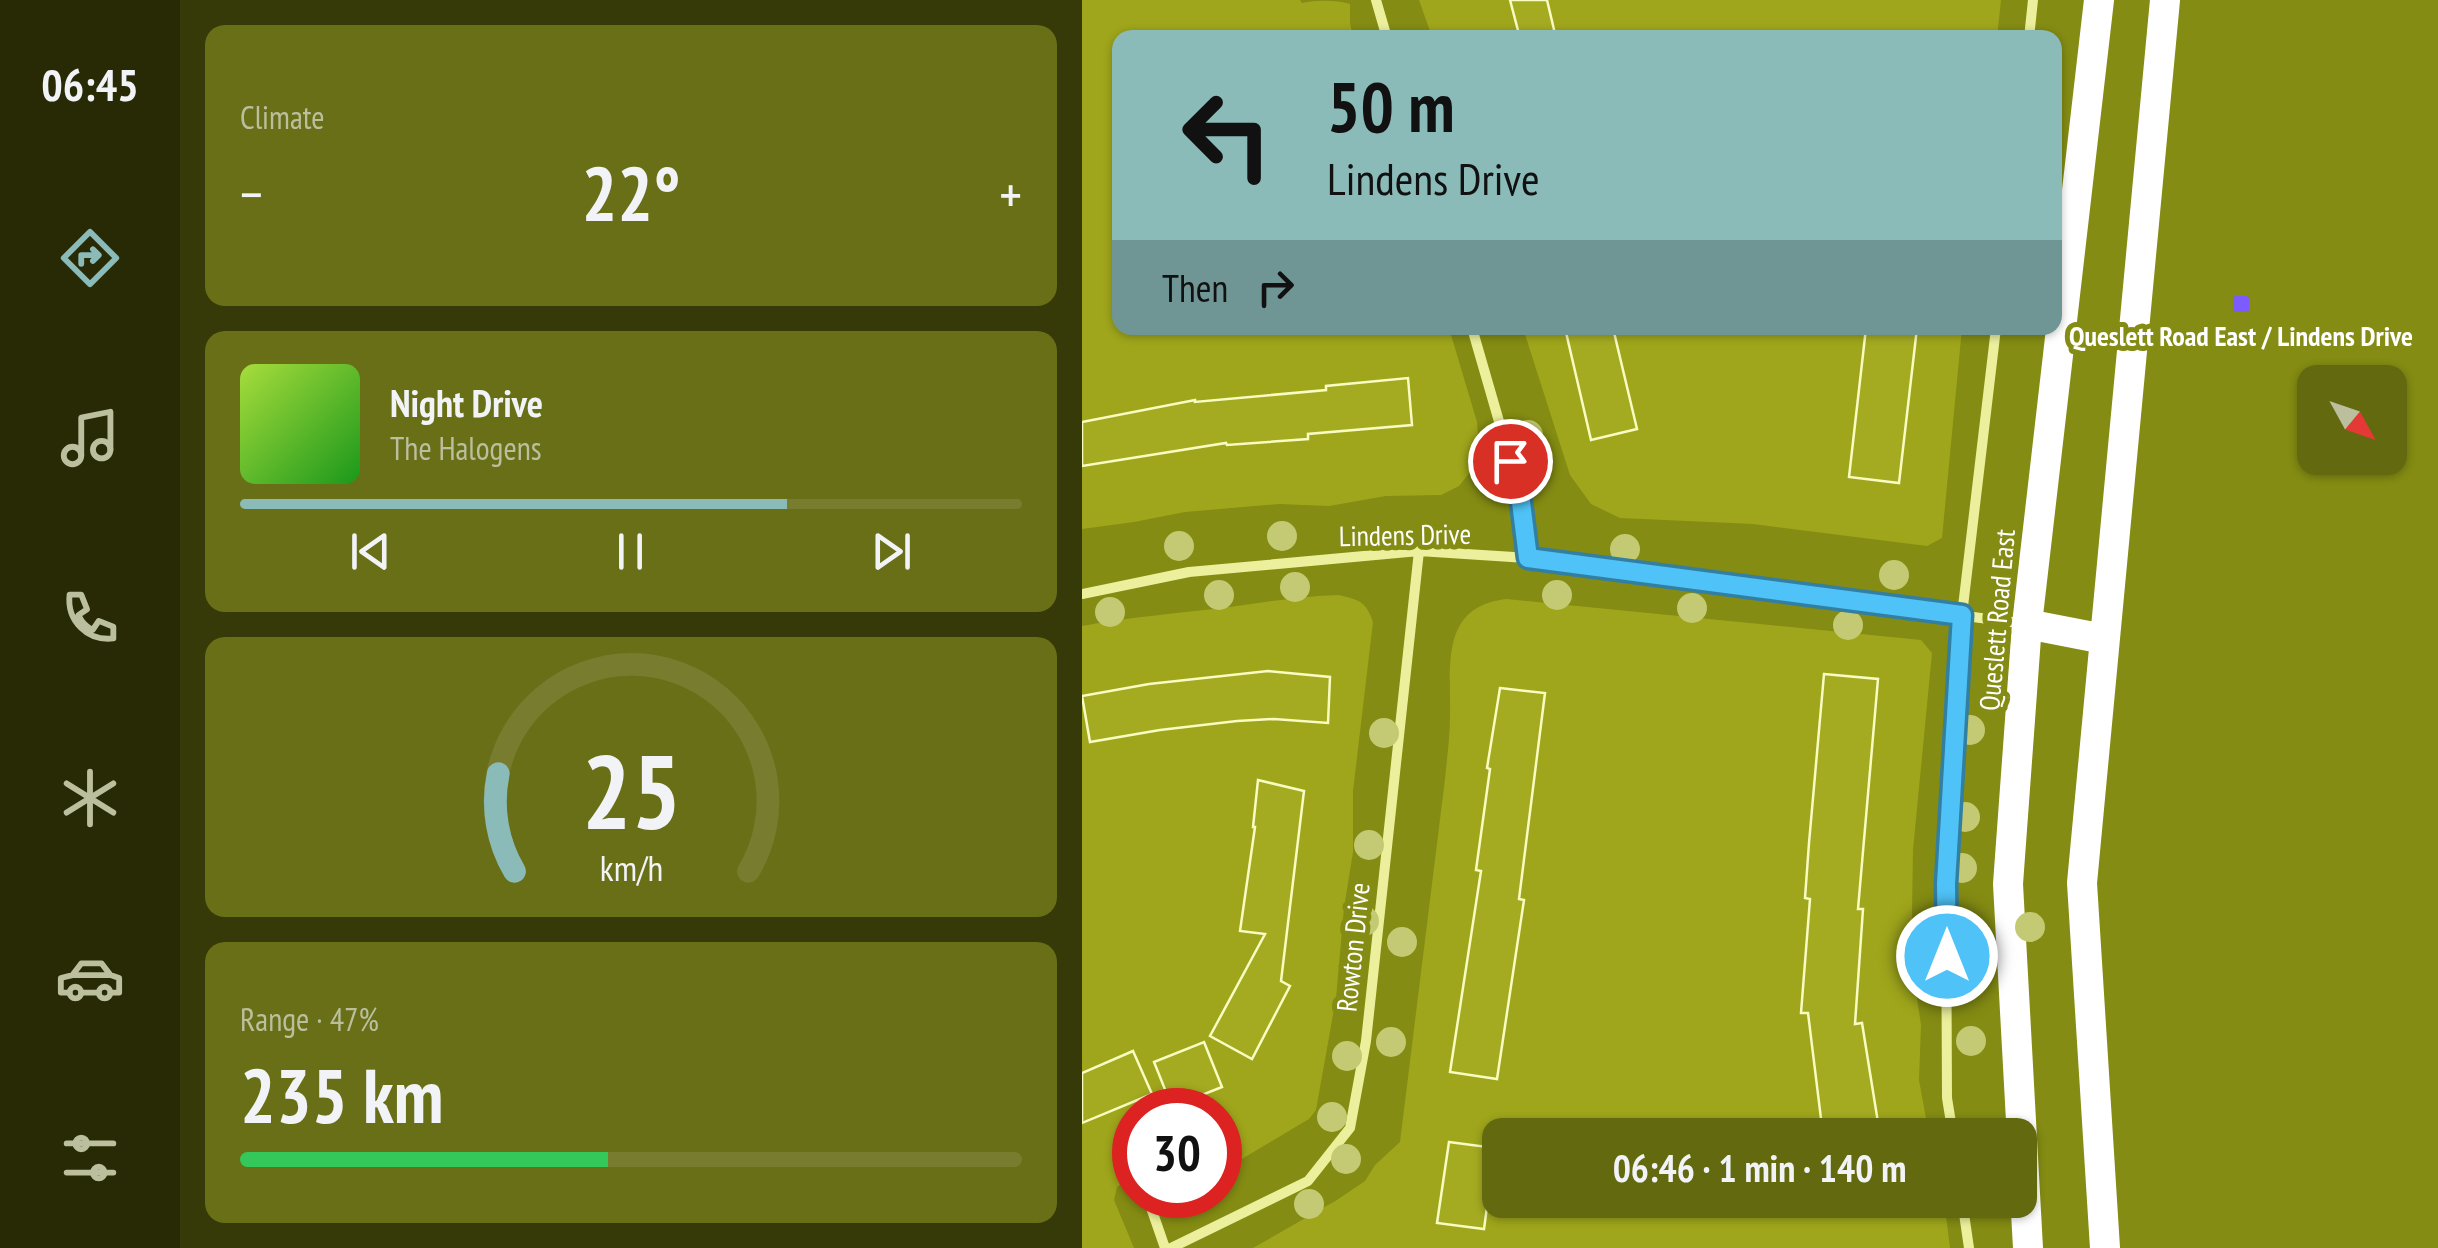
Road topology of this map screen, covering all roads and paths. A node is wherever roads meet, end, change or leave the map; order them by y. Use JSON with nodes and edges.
{"nodes":[{"id":1,"x":1376,"y":0,"type":"edge"},
{"id":2,"x":2034,"y":0,"type":"edge"},
{"id":3,"x":2099,"y":0,"type":"edge"},
{"id":4,"x":2165,"y":0,"type":"edge"},
{"id":5,"x":1385,"y":30,"type":"edge"},
{"id":6,"x":2030,"y":30,"type":"edge"},
{"id":7,"x":2062,"y":321,"type":"edge"},
{"id":8,"x":1474,"y":335,"type":"edge"},
{"id":9,"x":1995,"y":335,"type":"edge"},
{"id":10,"x":2060,"y":335,"type":"edge"},
{"id":11,"x":1419,"y":551,"type":"junction"},
{"id":12,"x":1528,"y":558,"type":"junction"},
{"id":13,"x":1082,"y":594,"type":"edge"},
{"id":14,"x":1962,"y":615,"type":"junction"},
{"id":15,"x":2027,"y":624,"type":"junction"},
{"id":16,"x":2104,"y":638,"type":"junction"},
{"id":17,"x":1950,"y":1118,"type":"edge"},
{"id":18,"x":1156,"y":1218,"type":"edge"},
{"id":19,"x":1965,"y":1218,"type":"edge"},
{"id":20,"x":1168,"y":1248,"type":"edge"},
{"id":21,"x":1969,"y":1248,"type":"edge"},
{"id":22,"x":2028,"y":1248,"type":"edge"},
{"id":23,"x":2105,"y":1248,"type":"edge"}],
"edges":[{"from":1,"to":5,"type":"street"},
{"from":2,"to":6,"type":"street"},
{"from":3,"to":7,"type":"highway","name":"Queslett Road East"},
{"from":4,"to":16,"type":"highway"},
{"from":8,"to":12,"type":"street"},
{"from":9,"to":14,"type":"street","name":"Queslett Road East"},
{"from":10,"to":15,"type":"highway","name":"Queslett Road East"},
{"from":11,"to":12,"type":"street","name":"Lindens Drive"},
{"from":11,"to":13,"type":"street","name":"Lindens Drive"},
{"from":11,"to":20,"type":"street","name":"Rowton Drive"},
{"from":12,"to":14,"type":"street","name":"Lindens Drive"},
{"from":14,"to":15,"type":"street","name":"Lindens Drive"},
{"from":14,"to":17,"type":"street","name":"Queslett Road East"},
{"from":15,"to":16,"type":"highway"},
{"from":15,"to":22,"type":"highway","name":"Queslett Road East"},
{"from":16,"to":23,"type":"highway"},
{"from":18,"to":20,"type":"street","name":"Rowton Drive"},
{"from":19,"to":21,"type":"street"}]}
